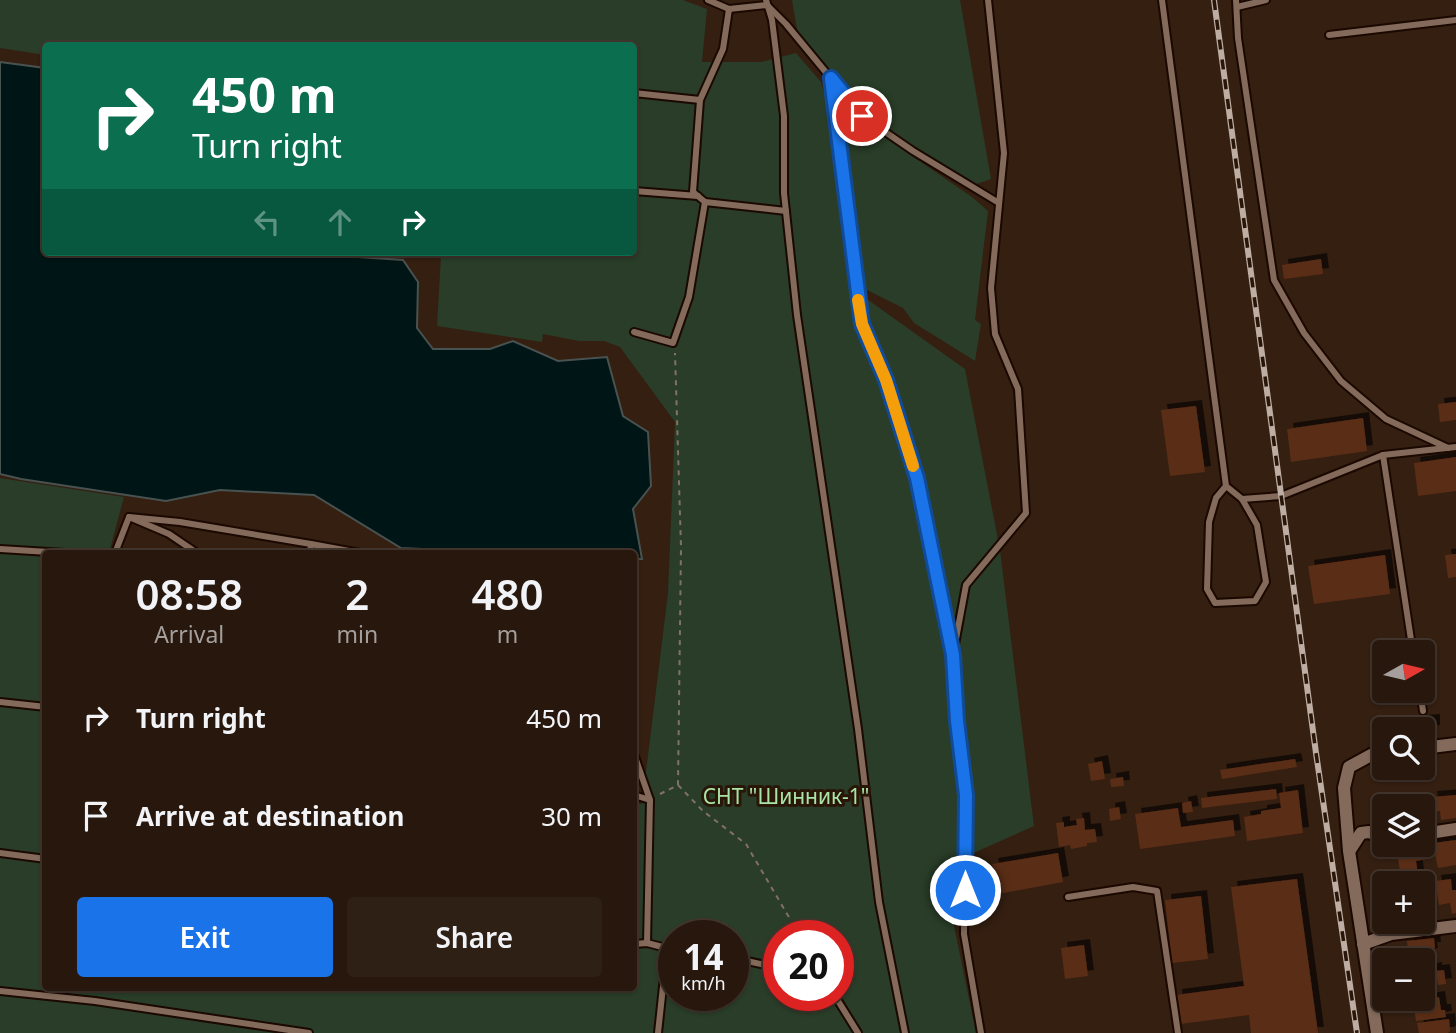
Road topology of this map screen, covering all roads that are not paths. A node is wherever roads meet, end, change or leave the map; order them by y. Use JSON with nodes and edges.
{"nodes":[{"id":1,"x":708,"y":0,"type":"edge"},
{"id":2,"x":988,"y":0,"type":"edge"},
{"id":3,"x":1162,"y":0,"type":"edge"},
{"id":4,"x":1266,"y":0,"type":"edge"},
{"id":5,"x":766,"y":3,"type":"edge"},
{"id":6,"x":1236,"y":4,"type":"edge"},
{"id":7,"x":729,"y":9,"type":"junction"},
{"id":8,"x":1456,"y":20,"type":"edge"},
{"id":9,"x":1329,"y":35,"type":"dead end"},
{"id":10,"x":831,"y":78,"type":"junction"},
{"id":11,"x":637,"y":93,"type":"edge"},
{"id":12,"x":700,"y":100,"type":"junction"},
{"id":13,"x":637,"y":191,"type":"edge"},
{"id":14,"x":698,"y":196,"type":"junction"},
{"id":15,"x":705,"y":202,"type":"junction"},
{"id":16,"x":999,"y":203,"type":"junction"},
{"id":17,"x":786,"y":211,"type":"junction"},
{"id":18,"x":634,"y":332,"type":"dead end"},
{"id":19,"x":1452,"y":448,"type":"edge"},
{"id":20,"x":1383,"y":455,"type":"junction"},
{"id":21,"x":1226,"y":486,"type":"junction"},
{"id":22,"x":1242,"y":499,"type":"junction"},
{"id":23,"x":129,"y":517,"type":"junction"},
{"id":24,"x":311,"y":544,"type":"junction"},
{"id":25,"x":0,"y":550,"type":"edge"},
{"id":26,"x":116,"y":550,"type":"edge"},
{"id":27,"x":193,"y":550,"type":"edge"},
{"id":28,"x":310,"y":550,"type":"edge"},
{"id":29,"x":344,"y":550,"type":"edge"},
{"id":30,"x":42,"y":552,"type":"edge"},
{"id":31,"x":1411,"y":640,"type":"edge"},
{"id":32,"x":953,"y":655,"type":"junction"},
{"id":33,"x":0,"y":702,"type":"edge"},
{"id":34,"x":1422,"y":704,"type":"edge"},
{"id":35,"x":42,"y":707,"type":"edge"},
{"id":36,"x":1423,"y":711,"type":"dead end"},
{"id":37,"x":1456,"y":744,"type":"edge"},
{"id":38,"x":1435,"y":747,"type":"edge"},
{"id":39,"x":1372,"y":755,"type":"edge"},
{"id":40,"x":637,"y":763,"type":"edge"},
{"id":41,"x":637,"y":795,"type":"edge"},
{"id":42,"x":650,"y":800,"type":"junction"},
{"id":43,"x":1456,"y":829,"type":"edge"},
{"id":44,"x":1435,"y":832,"type":"edge"},
{"id":45,"x":1372,"y":833,"type":"edge"},
{"id":46,"x":1349,"y":850,"type":"junction"},
{"id":47,"x":0,"y":853,"type":"edge"},
{"id":48,"x":42,"y":858,"type":"edge"},
{"id":49,"x":1068,"y":897,"type":"dead end"},
{"id":50,"x":1456,"y":926,"type":"edge"},
{"id":51,"x":648,"y":943,"type":"junction"},
{"id":52,"x":637,"y":944,"type":"edge"},
{"id":53,"x":1363,"y":944,"type":"junction"},
{"id":54,"x":658,"y":946,"type":"edge"},
{"id":55,"x":0,"y":991,"type":"edge"},
{"id":56,"x":661,"y":1011,"type":"edge"},
{"id":57,"x":844,"y":1011,"type":"edge"},
{"id":58,"x":309,"y":1033,"type":"edge"},
{"id":59,"x":658,"y":1033,"type":"edge"},
{"id":60,"x":858,"y":1033,"type":"edge"},
{"id":61,"x":905,"y":1033,"type":"edge"},
{"id":62,"x":981,"y":1033,"type":"edge"},
{"id":63,"x":1178,"y":1033,"type":"edge"},
{"id":64,"x":1377,"y":1033,"type":"edge"}],
"edges":[{"from":1,"to":7,"type":"lane"},
{"from":2,"to":16,"type":"lane"},
{"from":3,"to":21,"type":"lane"},
{"from":4,"to":6,"type":"lane"},
{"from":5,"to":7,"type":"lane"},
{"from":5,"to":10,"type":"lane"},
{"from":5,"to":17,"type":"lane"},
{"from":6,"to":19,"type":"lane"},
{"from":7,"to":12,"type":"lane"},
{"from":8,"to":9,"type":"lane"},
{"from":10,"to":16,"type":"lane"},
{"from":10,"to":32,"type":"lane"},
{"from":11,"to":12,"type":"lane"},
{"from":12,"to":14,"type":"lane"},
{"from":13,"to":14,"type":"lane"},
{"from":14,"to":15,"type":"lane"},
{"from":15,"to":17,"type":"lane"},
{"from":15,"to":18,"type":"lane"},
{"from":16,"to":32,"type":"lane"},
{"from":17,"to":61,"type":"lane"},
{"from":19,"to":20,"type":"lane"},
{"from":20,"to":22,"type":"lane"},
{"from":20,"to":31,"type":"lane"},
{"from":21,"to":22,"type":"lane"},
{"from":21,"to":22,"type":"lane"},
{"from":23,"to":24,"type":"lane"},
{"from":23,"to":26,"type":"lane"},
{"from":23,"to":27,"type":"lane"},
{"from":24,"to":28,"type":"lane"},
{"from":24,"to":29,"type":"lane"},
{"from":25,"to":30,"type":"lane"},
{"from":32,"to":62,"type":"lane"},
{"from":33,"to":35,"type":"lane"},
{"from":34,"to":36,"type":"lane"},
{"from":37,"to":38,"type":"street"},
{"from":39,"to":46,"type":"street"},
{"from":40,"to":42,"type":"lane"},
{"from":41,"to":42,"type":"lane"},
{"from":42,"to":51,"type":"lane"},
{"from":43,"to":44,"type":"street"},
{"from":45,"to":46,"type":"street"},
{"from":46,"to":53,"type":"street"},
{"from":47,"to":48,"type":"lane"},
{"from":49,"to":63,"type":"lane"},
{"from":50,"to":53,"type":"street"},
{"from":51,"to":52,"type":"lane"},
{"from":51,"to":54,"type":"lane"},
{"from":53,"to":64,"type":"street"},
{"from":55,"to":58,"type":"lane"},
{"from":56,"to":59,"type":"lane"},
{"from":57,"to":60,"type":"lane"}]}
